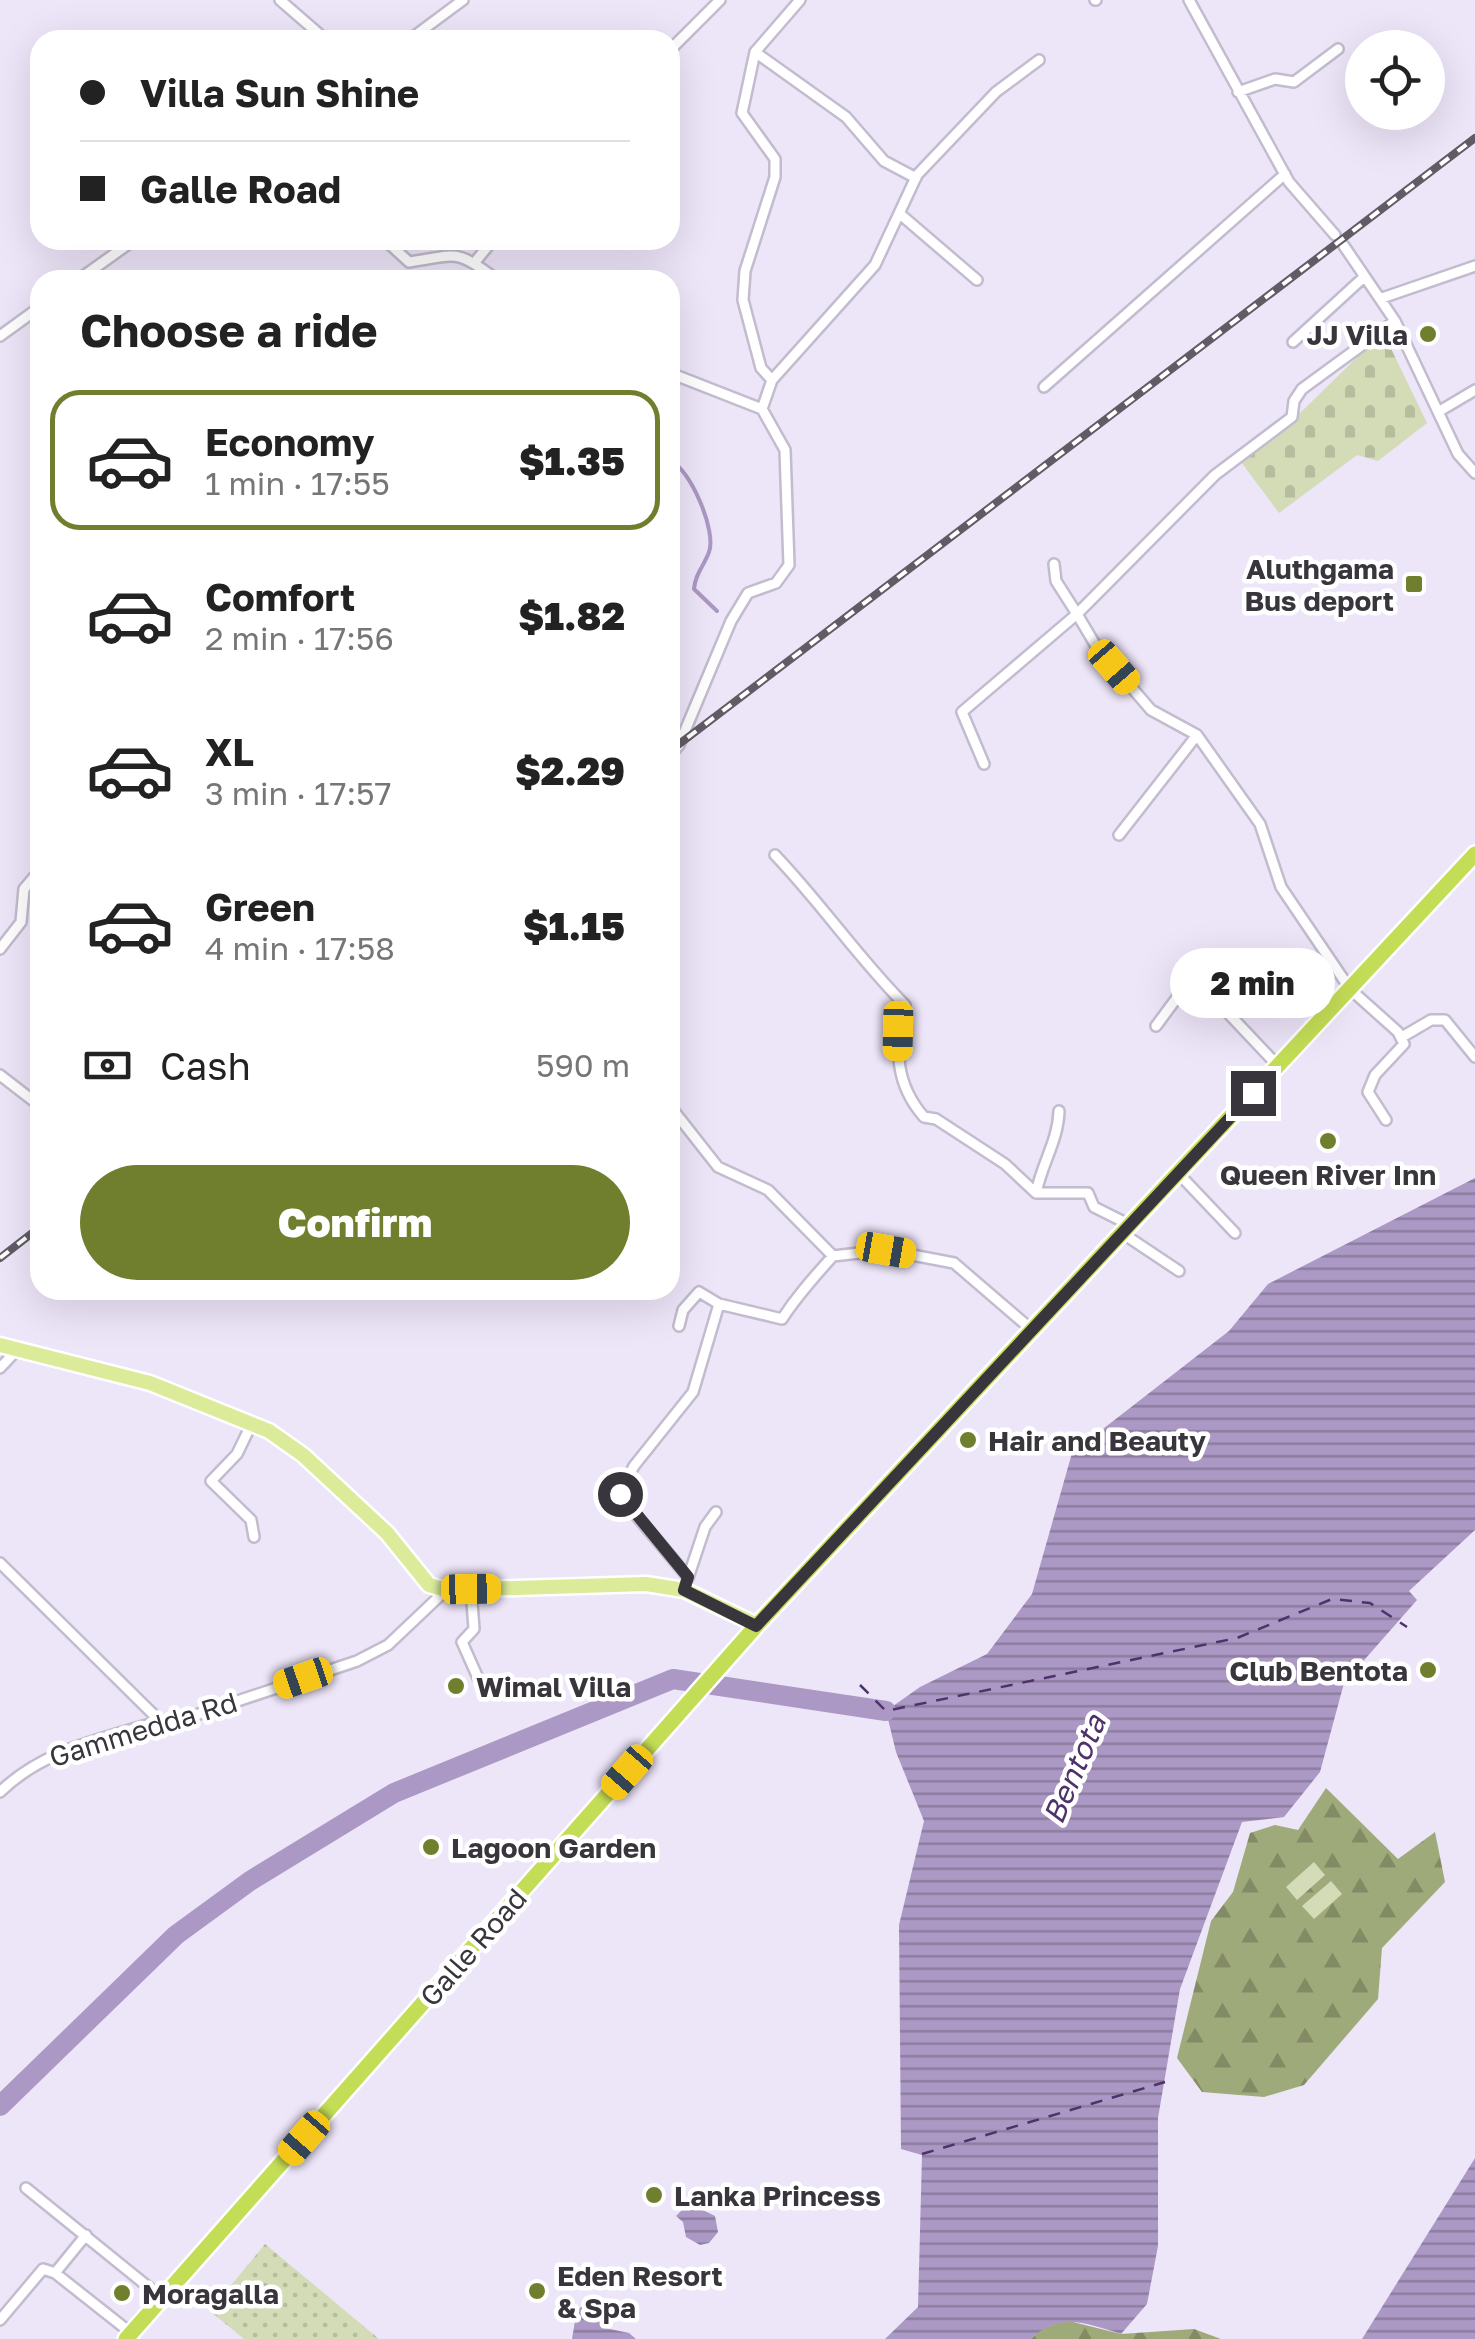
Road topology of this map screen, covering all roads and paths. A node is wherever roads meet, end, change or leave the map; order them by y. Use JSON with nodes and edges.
{"nodes":[{"id":1,"x":280,"y":0,"type":"edge"},
{"id":2,"x":463,"y":0,"type":"edge"},
{"id":3,"x":720,"y":0,"type":"edge"},
{"id":4,"x":800,"y":0,"type":"edge"},
{"id":5,"x":1189,"y":0,"type":"edge"},
{"id":6,"x":314,"y":30,"type":"edge"},
{"id":7,"x":422,"y":30,"type":"edge"},
{"id":8,"x":680,"y":40,"type":"edge"},
{"id":9,"x":1338,"y":50,"type":"dead end"},
{"id":10,"x":755,"y":52,"type":"junction"},
{"id":11,"x":1039,"y":60,"type":"dead end"},
{"id":12,"x":1238,"y":92,"type":"junction"},
{"id":13,"x":1285,"y":174,"type":"junction"},
{"id":14,"x":916,"y":178,"type":"junction"},
{"id":15,"x":900,"y":214,"type":"junction"},
{"id":16,"x":1335,"y":235,"type":"dead end"},
{"id":17,"x":1344,"y":246,"type":"dead end"},
{"id":18,"x":120,"y":250,"type":"edge"},
{"id":19,"x":396,"y":250,"type":"edge"},
{"id":20,"x":485,"y":250,"type":"edge"},
{"id":21,"x":475,"y":262,"type":"junction"},
{"id":22,"x":1475,"y":266,"type":"edge"},
{"id":23,"x":92,"y":270,"type":"edge"},
{"id":24,"x":485,"y":270,"type":"edge"},
{"id":25,"x":1364,"y":278,"type":"junction"},
{"id":26,"x":976,"y":280,"type":"dead end"},
{"id":27,"x":1382,"y":298,"type":"junction"},
{"id":28,"x":30,"y":314,"type":"edge"},
{"id":29,"x":1394,"y":321,"type":"junction"},
{"id":30,"x":0,"y":336,"type":"edge"},
{"id":31,"x":1292,"y":342,"type":"dead end"},
{"id":32,"x":680,"y":377,"type":"edge"},
{"id":33,"x":772,"y":380,"type":"junction"},
{"id":34,"x":1044,"y":387,"type":"dead end"},
{"id":35,"x":1475,"y":390,"type":"edge"},
{"id":36,"x":762,"y":409,"type":"junction"},
{"id":37,"x":1438,"y":412,"type":"junction"},
{"id":38,"x":1475,"y":473,"type":"edge"},
{"id":39,"x":1054,"y":564,"type":"dead end"},
{"id":40,"x":1076,"y":614,"type":"junction"},
{"id":41,"x":1197,"y":735,"type":"junction"},
{"id":42,"x":680,"y":743,"type":"edge"},
{"id":43,"x":984,"y":764,"type":"dead end"},
{"id":44,"x":1119,"y":835,"type":"dead end"},
{"id":45,"x":1475,"y":854,"type":"edge"},
{"id":46,"x":775,"y":855,"type":"dead end"},
{"id":47,"x":30,"y":882,"type":"edge"},
{"id":48,"x":0,"y":949,"type":"edge"},
{"id":49,"x":1350,"y":989,"type":"junction"},
{"id":50,"x":1156,"y":1026,"type":"dead end"},
{"id":51,"x":1402,"y":1038,"type":"junction"},
{"id":52,"x":1475,"y":1057,"type":"edge"},
{"id":53,"x":1278,"y":1066,"type":"junction"},
{"id":54,"x":0,"y":1075,"type":"edge"},
{"id":55,"x":30,"y":1098,"type":"edge"},
{"id":56,"x":1059,"y":1111,"type":"dead end"},
{"id":57,"x":680,"y":1118,"type":"edge"},
{"id":58,"x":1386,"y":1120,"type":"dead end"},
{"id":59,"x":1178,"y":1174,"type":"junction"},
{"id":60,"x":1036,"y":1193,"type":"junction"},
{"id":61,"x":1126,"y":1229,"type":"junction"},
{"id":62,"x":1235,"y":1233,"type":"dead end"},
{"id":63,"x":833,"y":1256,"type":"junction"},
{"id":64,"x":1179,"y":1271,"type":"dead end"},
{"id":65,"x":719,"y":1304,"type":"junction"},
{"id":66,"x":679,"y":1326,"type":"dead end"},
{"id":67,"x":1032,"y":1330,"type":"junction"},
{"id":68,"x":7,"y":1348,"type":"edge"},
{"id":69,"x":0,"y":1368,"type":"edge"},
{"id":70,"x":252,"y":1424,"type":"junction"},
{"id":71,"x":716,"y":1512,"type":"dead end"},
{"id":72,"x":254,"y":1536,"type":"dead end"},
{"id":73,"x":0,"y":1563,"type":"edge"},
{"id":74,"x":686,"y":1584,"type":"junction"},
{"id":75,"x":471,"y":1589,"type":"junction"},
{"id":76,"x":446,"y":1590,"type":"junction"},
{"id":77,"x":751,"y":1631,"type":"junction"},
{"id":78,"x":478,"y":1678,"type":"dead end"},
{"id":79,"x":160,"y":1721,"type":"junction"},
{"id":80,"x":0,"y":1792,"type":"edge"},
{"id":81,"x":26,"y":2188,"type":"dead end"},
{"id":82,"x":86,"y":2234,"type":"junction"},
{"id":83,"x":55,"y":2273,"type":"junction"},
{"id":84,"x":162,"y":2298,"type":"junction"},
{"id":85,"x":0,"y":2320,"type":"edge"},
{"id":86,"x":129,"y":2336,"type":"edge"}],
"edges":[{"from":1,"to":6,"type":"street"},
{"from":2,"to":7,"type":"street"},
{"from":3,"to":8,"type":"street"},
{"from":4,"to":10,"type":"street"},
{"from":5,"to":12,"type":"street"},
{"from":9,"to":12,"type":"street"},
{"from":10,"to":14,"type":"street"},
{"from":10,"to":33,"type":"street"},
{"from":11,"to":14,"type":"street"},
{"from":12,"to":13,"type":"street"},
{"from":13,"to":16,"type":"street"},
{"from":13,"to":34,"type":"street"},
{"from":14,"to":15,"type":"street"},
{"from":15,"to":26,"type":"street"},
{"from":15,"to":33,"type":"street"},
{"from":17,"to":25,"type":"street"},
{"from":18,"to":23,"type":"street"},
{"from":19,"to":21,"type":"street"},
{"from":20,"to":21,"type":"street"},
{"from":21,"to":24,"type":"street"},
{"from":22,"to":27,"type":"street"},
{"from":25,"to":27,"type":"street"},
{"from":25,"to":31,"type":"street"},
{"from":27,"to":29,"type":"street"},
{"from":28,"to":30,"type":"street"},
{"from":29,"to":37,"type":"street"},
{"from":29,"to":40,"type":"street"},
{"from":32,"to":36,"type":"street"},
{"from":33,"to":36,"type":"street"},
{"from":35,"to":37,"type":"street"},
{"from":36,"to":42,"type":"street"},
{"from":37,"to":38,"type":"street"},
{"from":39,"to":40,"type":"street"},
{"from":40,"to":41,"type":"street"},
{"from":40,"to":43,"type":"street"},
{"from":41,"to":44,"type":"street"},
{"from":41,"to":49,"type":"street"},
{"from":45,"to":49,"type":"highway","name":"Galle Road"},
{"from":46,"to":60,"type":"street"},
{"from":47,"to":48,"type":"street"},
{"from":49,"to":51,"type":"street"},
{"from":49,"to":53,"type":"highway","name":"Galle Road"},
{"from":50,"to":53,"type":"street"},
{"from":51,"to":52,"type":"street"},
{"from":51,"to":58,"type":"street"},
{"from":53,"to":59,"type":"highway","name":"Galle Road"},
{"from":54,"to":55,"type":"street"},
{"from":56,"to":60,"type":"street"},
{"from":57,"to":63,"type":"street"},
{"from":59,"to":61,"type":"highway","name":"Galle Road"},
{"from":59,"to":62,"type":"street"},
{"from":60,"to":61,"type":"street"},
{"from":61,"to":64,"type":"street"},
{"from":61,"to":67,"type":"highway","name":"Galle Road"},
{"from":63,"to":65,"type":"street"},
{"from":63,"to":67,"type":"street"},
{"from":65,"to":66,"type":"street"},
{"from":65,"to":74,"type":"street"},
{"from":67,"to":77,"type":"highway","name":"Galle Road"},
{"from":68,"to":69,"type":"street"},
{"from":68,"to":70,"type":"main road"},
{"from":70,"to":72,"type":"street"},
{"from":70,"to":76,"type":"main road"},
{"from":71,"to":74,"type":"street"},
{"from":73,"to":79,"type":"street"},
{"from":74,"to":75,"type":"main road"},
{"from":74,"to":77,"type":"main road"},
{"from":75,"to":76,"type":"main road"},
{"from":75,"to":78,"type":"street"},
{"from":76,"to":79,"type":"street","name":"Gammedda Rd"},
{"from":77,"to":84,"type":"highway","name":"Galle Road"},
{"from":79,"to":80,"type":"street","name":"Gammedda Rd"},
{"from":81,"to":82,"type":"street"},
{"from":82,"to":83,"type":"street"},
{"from":82,"to":84,"type":"street"},
{"from":83,"to":85,"type":"street"},
{"from":83,"to":86,"type":"street"},
{"from":84,"to":86,"type":"highway","name":"Galle Road"}]}
